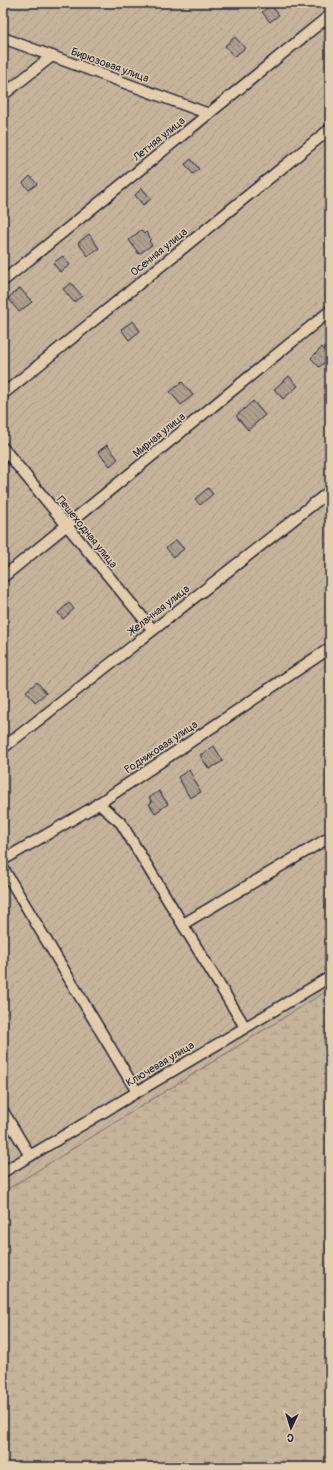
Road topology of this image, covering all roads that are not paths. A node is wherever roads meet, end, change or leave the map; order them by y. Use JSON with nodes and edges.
{"nodes":[{"id":1,"x":330,"y":15,"type":"edge"},
{"id":2,"x":3,"y":38,"type":"edge"},
{"id":3,"x":52,"y":56,"type":"junction"},
{"id":4,"x":3,"y":96,"type":"edge"},
{"id":5,"x":209,"y":114,"type":"junction"},
{"id":6,"x":330,"y":129,"type":"edge"},
{"id":7,"x":3,"y":281,"type":"edge"},
{"id":8,"x":330,"y":311,"type":"edge"},
{"id":9,"x":3,"y":394,"type":"edge"},
{"id":10,"x":3,"y":448,"type":"edge"},
{"id":11,"x":330,"y":491,"type":"edge"},
{"id":12,"x":66,"y":525,"type":"junction"},
{"id":13,"x":3,"y":577,"type":"edge"},
{"id":14,"x":153,"y":630,"type":"junction"},
{"id":15,"x":330,"y":648,"type":"edge"},
{"id":16,"x":3,"y":748,"type":"edge"},
{"id":17,"x":98,"y":803,"type":"junction"},
{"id":18,"x":330,"y":837,"type":"edge"},
{"id":19,"x":3,"y":860,"type":"edge"},
{"id":20,"x":3,"y":868,"type":"edge"},
{"id":21,"x":183,"y":924,"type":"junction"},
{"id":22,"x":330,"y":977,"type":"edge"},
{"id":23,"x":245,"y":1027,"type":"junction"},
{"id":24,"x":137,"y":1092,"type":"junction"},
{"id":25,"x":3,"y":1111,"type":"edge"},
{"id":26,"x":30,"y":1156,"type":"junction"},
{"id":27,"x":3,"y":1172,"type":"edge"}],
"edges":[{"from":1,"to":5,"type":"street","name":"Летняя улица"},
{"from":2,"to":3,"type":"street","name":"Бирюзовая улица"},
{"from":3,"to":4,"type":"street"},
{"from":3,"to":5,"type":"street","name":"Бирюзовая улица"},
{"from":5,"to":7,"type":"street","name":"Летняя улица"},
{"from":6,"to":9,"type":"street","name":"Осенняя улица"},
{"from":8,"to":12,"type":"street","name":"Мирная улица"},
{"from":10,"to":12,"type":"street","name":"Пешеходная улица"},
{"from":11,"to":14,"type":"street","name":"Желанная улица"},
{"from":12,"to":13,"type":"street","name":"Мирная улица"},
{"from":12,"to":14,"type":"street","name":"Пешеходная улица"},
{"from":14,"to":16,"type":"street","name":"Желанная улица"},
{"from":15,"to":17,"type":"street","name":"Родниковая улица"},
{"from":17,"to":19,"type":"street","name":"Родниковая улица"},
{"from":17,"to":21,"type":"street"},
{"from":18,"to":21,"type":"street"},
{"from":20,"to":24,"type":"street"},
{"from":21,"to":23,"type":"street"},
{"from":22,"to":23,"type":"street","name":"Ключевая улица"},
{"from":23,"to":24,"type":"street","name":"Ключевая улица"},
{"from":24,"to":26,"type":"street","name":"Ключевая улица"},
{"from":25,"to":26,"type":"street"},
{"from":26,"to":27,"type":"street","name":"Ключевая улица"}]}
